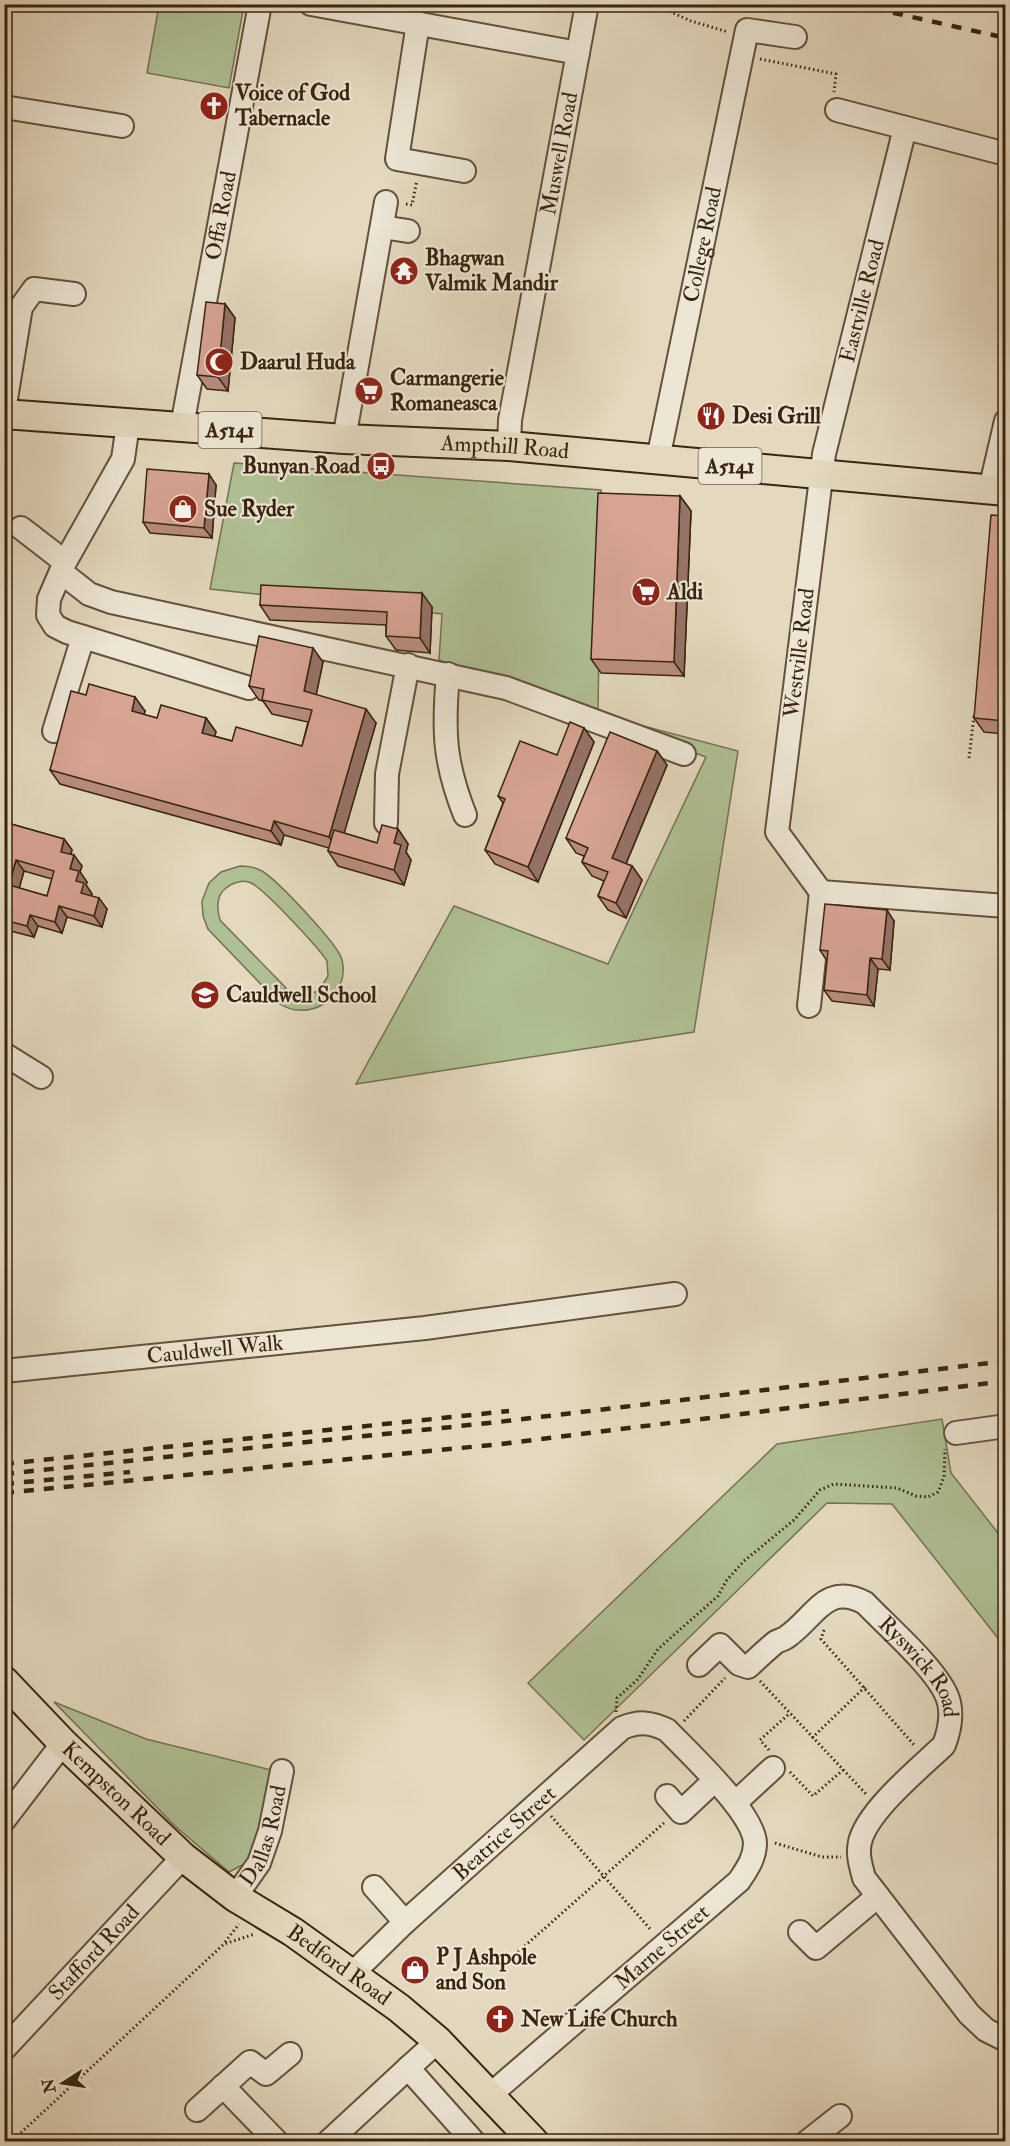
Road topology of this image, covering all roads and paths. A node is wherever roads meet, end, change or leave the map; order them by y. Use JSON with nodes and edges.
{"nodes":[{"id":1,"x":260,"y":4,"type":"edge"},
{"id":2,"x":311,"y":4,"type":"edge"},
{"id":3,"x":587,"y":4,"type":"edge"},
{"id":4,"x":653,"y":4,"type":"edge"},
{"id":5,"x":418,"y":23,"type":"junction"},
{"id":6,"x":795,"y":37,"type":"dead end"},
{"id":7,"x":745,"y":41,"type":"junction"},
{"id":8,"x":578,"y":53,"type":"junction"},
{"id":9,"x":4,"y":106,"type":"edge"},
{"id":10,"x":837,"y":111,"type":"joint"},
{"id":11,"x":122,"y":126,"type":"dead end"},
{"id":12,"x":905,"y":128,"type":"junction"},
{"id":13,"x":1005,"y":154,"type":"edge"},
{"id":14,"x":419,"y":165,"type":"junction"},
{"id":15,"x":464,"y":171,"type":"dead end"},
{"id":16,"x":386,"y":202,"type":"joint"},
{"id":17,"x":382,"y":227,"type":"junction"},
{"id":18,"x":408,"y":231,"type":"dead end"},
{"id":19,"x":74,"y":294,"type":"dead end"},
{"id":20,"x":4,"y":413,"type":"edge"},
{"id":21,"x":1005,"y":421,"type":"edge"},
{"id":22,"x":128,"y":424,"type":"junction"},
{"id":23,"x":182,"y":426,"type":"junction"},
{"id":24,"x":344,"y":439,"type":"junction"},
{"id":25,"x":509,"y":446,"type":"junction"},
{"id":26,"x":658,"y":459,"type":"junction"},
{"id":27,"x":821,"y":474,"type":"junction"},
{"id":28,"x":998,"y":491,"type":"edge"},
{"id":29,"x":21,"y":528,"type":"dead end"},
{"id":30,"x":63,"y":567,"type":"junction"},
{"id":31,"x":75,"y":635,"type":"junction"},
{"id":32,"x":408,"y":665,"type":"junction"},
{"id":33,"x":441,"y":673,"type":"junction"},
{"id":34,"x":249,"y":688,"type":"edge"},
{"id":35,"x":975,"y":710,"type":"edge"},
{"id":36,"x":54,"y":731,"type":"dead end"},
{"id":37,"x":684,"y":754,"type":"dead end"},
{"id":38,"x":969,"y":758,"type":"dead end"},
{"id":39,"x":465,"y":815,"type":"dead end"},
{"id":40,"x":386,"y":823,"type":"edge"},
{"id":41,"x":821,"y":892,"type":"junction"},
{"id":42,"x":1005,"y":906,"type":"edge"},
{"id":43,"x":809,"y":1006,"type":"dead end"},
{"id":44,"x":4,"y":1054,"type":"edge"},
{"id":45,"x":41,"y":1077,"type":"dead end"},
{"id":46,"x":675,"y":1294,"type":"dead end"},
{"id":47,"x":4,"y":1371,"type":"edge"},
{"id":48,"x":1005,"y":1426,"type":"edge"},
{"id":49,"x":956,"y":1433,"type":"joint"},
{"id":50,"x":816,"y":1623,"type":"junction"},
{"id":51,"x":699,"y":1665,"type":"dead end"},
{"id":52,"x":744,"y":1666,"type":"junction"},
{"id":53,"x":4,"y":1681,"type":"edge"},
{"id":54,"x":865,"y":1687,"type":"junction"},
{"id":55,"x":789,"y":1713,"type":"junction"},
{"id":56,"x":622,"y":1728,"type":"junction"},
{"id":57,"x":668,"y":1732,"type":"junction"},
{"id":58,"x":813,"y":1738,"type":"junction"},
{"id":59,"x":63,"y":1743,"type":"junction"},
{"id":60,"x":928,"y":1761,"type":"junction"},
{"id":61,"x":777,"y":1763,"type":"junction"},
{"id":62,"x":843,"y":1770,"type":"junction"},
{"id":63,"x":282,"y":1771,"type":"dead end"},
{"id":64,"x":714,"y":1781,"type":"junction"},
{"id":65,"x":673,"y":1802,"type":"joint"},
{"id":66,"x":735,"y":1803,"type":"junction"},
{"id":67,"x":540,"y":1804,"type":"junction"},
{"id":68,"x":880,"y":1808,"type":"junction"},
{"id":69,"x":4,"y":1820,"type":"edge"},
{"id":70,"x":755,"y":1841,"type":"junction"},
{"id":71,"x":183,"y":1857,"type":"junction"},
{"id":72,"x":858,"y":1858,"type":"junction"},
{"id":73,"x":605,"y":1876,"type":"junction"},
{"id":74,"x":374,"y":1887,"type":"dead end"},
{"id":75,"x":878,"y":1896,"type":"junction"},
{"id":76,"x":237,"y":1910,"type":"junction"},
{"id":77,"x":405,"y":1922,"type":"junction"},
{"id":78,"x":800,"y":1932,"type":"dead end"},
{"id":79,"x":257,"y":1934,"type":"dead end"},
{"id":80,"x":224,"y":1944,"type":"junction"},
{"id":81,"x":664,"y":1946,"type":"junction"},
{"id":82,"x":501,"y":1967,"type":"dead end"},
{"id":83,"x":353,"y":1973,"type":"junction"},
{"id":84,"x":1005,"y":2040,"type":"edge"},
{"id":85,"x":438,"y":2041,"type":"junction"},
{"id":86,"x":4,"y":2049,"type":"edge"},
{"id":87,"x":290,"y":2054,"type":"dead end"},
{"id":88,"x":408,"y":2068,"type":"junction"},
{"id":89,"x":223,"y":2086,"type":"junction"},
{"id":90,"x":490,"y":2094,"type":"junction"},
{"id":91,"x":197,"y":2110,"type":"dead end"},
{"id":92,"x":840,"y":2116,"type":"dead end"},
{"id":93,"x":331,"y":2141,"type":"edge"},
{"id":94,"x":11,"y":2142,"type":"edge"},
{"id":95,"x":276,"y":2142,"type":"edge"},
{"id":96,"x":474,"y":2142,"type":"edge"},
{"id":97,"x":534,"y":2142,"type":"edge"},
{"id":98,"x":807,"y":2142,"type":"edge"}],
"edges":[{"from":1,"to":23,"type":"street","name":"Offa Road"},
{"from":2,"to":5,"type":"street"},
{"from":3,"to":8,"type":"street","name":"Muswell Road"},
{"from":4,"to":7,"type":"path"},
{"from":5,"to":8,"type":"street"},
{"from":5,"to":14,"type":"street"},
{"from":6,"to":7,"type":"street"},
{"from":7,"to":10,"type":"path"},
{"from":7,"to":26,"type":"street","name":"College Road"},
{"from":8,"to":25,"type":"street","name":"Muswell Road"},
{"from":9,"to":11,"type":"street"},
{"from":10,"to":12,"type":"street"},
{"from":12,"to":13,"type":"street"},
{"from":12,"to":27,"type":"street","name":"Eastville Road"},
{"from":14,"to":15,"type":"street"},
{"from":14,"to":16,"type":"path"},
{"from":16,"to":17,"type":"street"},
{"from":17,"to":18,"type":"street"},
{"from":17,"to":24,"type":"street"},
{"from":19,"to":20,"type":"street"},
{"from":20,"to":22,"type":"main road","name":"Ampthill Road","number":"A5141"},
{"from":21,"to":28,"type":"street"},
{"from":22,"to":23,"type":"main road","name":"Ampthill Road","number":"A5141"},
{"from":22,"to":30,"type":"street"},
{"from":23,"to":24,"type":"main road","name":"Ampthill Road","number":"A5141"},
{"from":24,"to":25,"type":"main road","name":"Ampthill Road","number":"A5141"},
{"from":25,"to":26,"type":"main road","name":"Ampthill Road","number":"A5141"},
{"from":26,"to":27,"type":"main road","name":"Ampthill Road","number":"A5141"},
{"from":27,"to":28,"type":"main road","name":"Ampthill Road","number":"A5141"},
{"from":27,"to":41,"type":"street","name":"Westville Road"},
{"from":29,"to":30,"type":"street"},
{"from":30,"to":31,"type":"street"},
{"from":30,"to":32,"type":"street"},
{"from":31,"to":34,"type":"street"},
{"from":31,"to":36,"type":"street"},
{"from":32,"to":33,"type":"street"},
{"from":32,"to":40,"type":"street"},
{"from":33,"to":37,"type":"street"},
{"from":33,"to":39,"type":"street"},
{"from":35,"to":38,"type":"path"},
{"from":41,"to":42,"type":"street"},
{"from":41,"to":43,"type":"street"},
{"from":44,"to":45,"type":"street"},
{"from":46,"to":47,"type":"street","name":"Cauldwell Walk"},
{"from":48,"to":49,"type":"street"},
{"from":49,"to":56,"type":"path"},
{"from":50,"to":52,"type":"street","name":"Ryswick Road"},
{"from":50,"to":54,"type":"path"},
{"from":50,"to":60,"type":"street","name":"Ryswick Road"},
{"from":51,"to":52,"type":"street"},
{"from":52,"to":55,"type":"path"},
{"from":52,"to":57,"type":"path"},
{"from":53,"to":59,"type":"main road","name":"Kempston Road"},
{"from":54,"to":58,"type":"path"},
{"from":54,"to":60,"type":"path"},
{"from":55,"to":58,"type":"path"},
{"from":55,"to":61,"type":"path"},
{"from":56,"to":57,"type":"street"},
{"from":56,"to":67,"type":"street","name":"Beatrice Street"},
{"from":57,"to":64,"type":"street"},
{"from":58,"to":62,"type":"path"},
{"from":59,"to":69,"type":"street"},
{"from":59,"to":71,"type":"main road","name":"Kempston Road"},
{"from":60,"to":68,"type":"street","name":"Ryswick Road"},
{"from":61,"to":62,"type":"path"},
{"from":61,"to":66,"type":"street"},
{"from":62,"to":68,"type":"path"},
{"from":63,"to":76,"type":"street","name":"Dallas Road"},
{"from":64,"to":65,"type":"street"},
{"from":64,"to":66,"type":"street"},
{"from":65,"to":73,"type":"path"},
{"from":66,"to":70,"type":"street"},
{"from":67,"to":73,"type":"path"},
{"from":67,"to":77,"type":"street","name":"Beatrice Street"},
{"from":68,"to":72,"type":"street","name":"Ryswick Road"},
{"from":70,"to":72,"type":"path"},
{"from":70,"to":81,"type":"street","name":"Marne Street"},
{"from":71,"to":76,"type":"main road","name":"Kempston Road"},
{"from":71,"to":86,"type":"street","name":"Stafford Road"},
{"from":72,"to":75,"type":"street"},
{"from":73,"to":81,"type":"path"},
{"from":73,"to":82,"type":"path"},
{"from":74,"to":77,"type":"street"},
{"from":75,"to":78,"type":"street"},
{"from":75,"to":84,"type":"street"},
{"from":76,"to":80,"type":"path"},
{"from":76,"to":83,"type":"main road","name":"Bedford Road"},
{"from":77,"to":83,"type":"street","name":"Beatrice Street"},
{"from":79,"to":80,"type":"path"},
{"from":80,"to":94,"type":"path"},
{"from":81,"to":90,"type":"street","name":"Marne Street"},
{"from":83,"to":85,"type":"main road","name":"Bedford Road"},
{"from":85,"to":88,"type":"street"},
{"from":85,"to":90,"type":"main road","name":"Bedford Road"},
{"from":87,"to":89,"type":"street"},
{"from":88,"to":93,"type":"street"},
{"from":88,"to":96,"type":"street"},
{"from":89,"to":91,"type":"street"},
{"from":89,"to":95,"type":"street"},
{"from":90,"to":97,"type":"main road","name":"Bedford Road"},
{"from":92,"to":98,"type":"street"}]}
